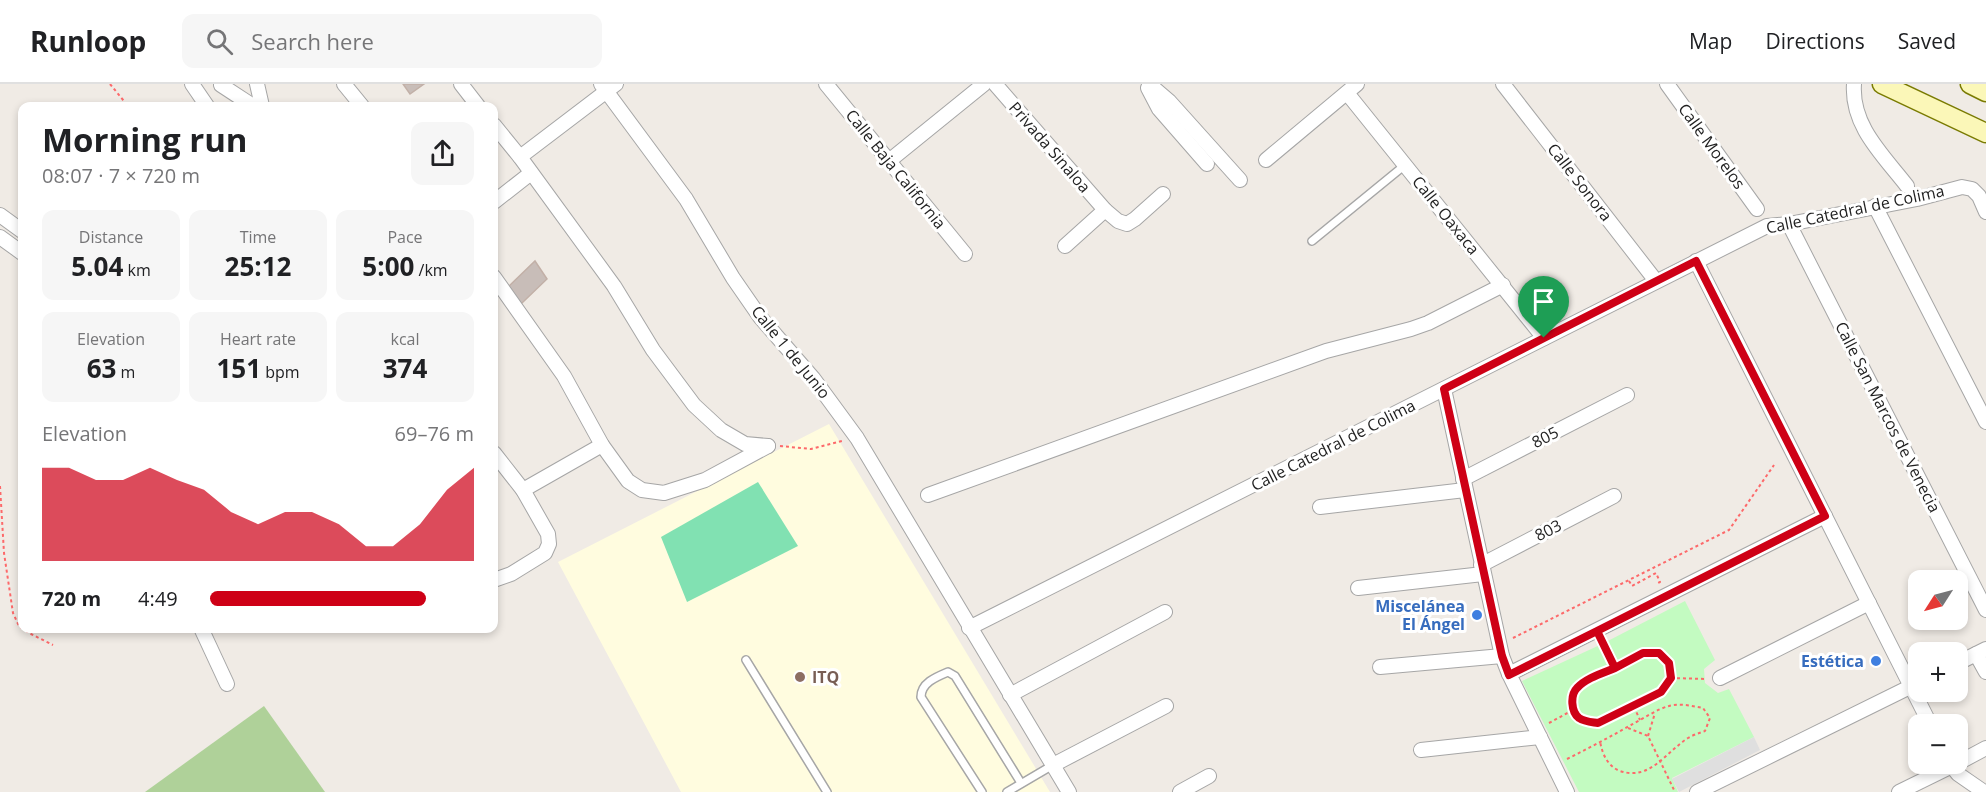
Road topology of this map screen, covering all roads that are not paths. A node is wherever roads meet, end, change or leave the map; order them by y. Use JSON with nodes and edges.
{"nodes":[{"id":1,"x":221,"y":84,"type":"edge"},
{"id":2,"x":257,"y":84,"type":"edge"},
{"id":3,"x":344,"y":84,"type":"edge"},
{"id":4,"x":461,"y":84,"type":"edge"},
{"id":5,"x":826,"y":84,"type":"edge"},
{"id":6,"x":984,"y":84,"type":"edge"},
{"id":7,"x":995,"y":84,"type":"edge"},
{"id":8,"x":1148,"y":84,"type":"edge"},
{"id":9,"x":1503,"y":84,"type":"edge"},
{"id":10,"x":1667,"y":84,"type":"edge"},
{"id":11,"x":1854,"y":84,"type":"edge"},
{"id":12,"x":1882,"y":84,"type":"edge"},
{"id":13,"x":1970,"y":84,"type":"edge"},
{"id":14,"x":195,"y":87,"type":"edge"},
{"id":15,"x":608,"y":87,"type":"edge"},
{"id":16,"x":1352,"y":88,"type":"edge"},
{"id":17,"x":1986,"y":92,"type":"edge"},
{"id":18,"x":204,"y":102,"type":"edge"},
{"id":19,"x":247,"y":102,"type":"edge"},
{"id":20,"x":261,"y":102,"type":"edge"},
{"id":21,"x":359,"y":102,"type":"edge"},
{"id":22,"x":475,"y":102,"type":"edge"},
{"id":23,"x":498,"y":130,"type":"edge"},
{"id":24,"x":1986,"y":133,"type":"edge"},
{"id":25,"x":520,"y":157,"type":"junction"},
{"id":26,"x":1266,"y":160,"type":"dead end"},
{"id":27,"x":889,"y":161,"type":"junction"},
{"id":28,"x":1207,"y":165,"type":"dead end"},
{"id":29,"x":1405,"y":165,"type":"junction"},
{"id":30,"x":531,"y":173,"type":"junction"},
{"id":31,"x":1240,"y":180,"type":"dead end"},
{"id":32,"x":1907,"y":186,"type":"dead end"},
{"id":33,"x":1163,"y":194,"type":"dead end"},
{"id":34,"x":498,"y":199,"type":"edge"},
{"id":35,"x":1875,"y":206,"type":"junction"},
{"id":36,"x":1757,"y":209,"type":"dead end"},
{"id":37,"x":1105,"y":210,"type":"junction"},
{"id":38,"x":1986,"y":212,"type":"edge"},
{"id":39,"x":0,"y":215,"type":"edge"},
{"id":40,"x":1789,"y":224,"type":"junction"},
{"id":41,"x":18,"y":228,"type":"edge"},
{"id":42,"x":0,"y":237,"type":"edge"},
{"id":43,"x":1312,"y":241,"type":"dead end"},
{"id":44,"x":1065,"y":246,"type":"dead end"},
{"id":45,"x":18,"y":250,"type":"edge"},
{"id":46,"x":965,"y":254,"type":"dead end"},
{"id":47,"x":1696,"y":261,"type":"junction"},
{"id":48,"x":1656,"y":281,"type":"junction"},
{"id":49,"x":498,"y":283,"type":"edge"},
{"id":50,"x":1503,"y":285,"type":"junction"},
{"id":51,"x":1544,"y":338,"type":"junction"},
{"id":52,"x":1444,"y":389,"type":"junction"},
{"id":53,"x":1627,"y":394,"type":"dead end"},
{"id":54,"x":1986,"y":422,"type":"edge"},
{"id":55,"x":602,"y":446,"type":"junction"},
{"id":56,"x":498,"y":458,"type":"edge"},
{"id":57,"x":1464,"y":484,"type":"junction"},
{"id":58,"x":523,"y":490,"type":"junction"},
{"id":59,"x":928,"y":495,"type":"dead end"},
{"id":60,"x":1614,"y":496,"type":"dead end"},
{"id":61,"x":1320,"y":507,"type":"dead end"},
{"id":62,"x":1825,"y":516,"type":"junction"},
{"id":63,"x":1482,"y":569,"type":"junction"},
{"id":64,"x":498,"y":579,"type":"edge"},
{"id":65,"x":1358,"y":588,"type":"dead end"},
{"id":66,"x":1869,"y":603,"type":"junction"},
{"id":67,"x":1986,"y":610,"type":"edge"},
{"id":68,"x":1165,"y":612,"type":"dead end"},
{"id":69,"x":969,"y":628,"type":"junction"},
{"id":70,"x":203,"y":633,"type":"edge"},
{"id":71,"x":1501,"y":650,"type":"junction"},
{"id":72,"x":1981,"y":651,"type":"edge"},
{"id":73,"x":746,"y":660,"type":"dead end"},
{"id":74,"x":1380,"y":667,"type":"dead end"},
{"id":75,"x":1908,"y":672,"type":"edge"},
{"id":76,"x":1986,"y":672,"type":"edge"},
{"id":77,"x":1509,"y":675,"type":"junction"},
{"id":78,"x":1720,"y":678,"type":"road end"},
{"id":79,"x":227,"y":684,"type":"dead end"},
{"id":80,"x":1908,"y":687,"type":"edge"},
{"id":81,"x":1010,"y":695,"type":"junction"},
{"id":82,"x":1166,"y":706,"type":"dead end"},
{"id":83,"x":1538,"y":734,"type":"junction"},
{"id":84,"x":1986,"y":748,"type":"edge"},
{"id":85,"x":1421,"y":750,"type":"dead end"},
{"id":86,"x":1968,"y":757,"type":"edge"},
{"id":87,"x":1053,"y":765,"type":"junction"},
{"id":88,"x":1934,"y":774,"type":"edge"},
{"id":89,"x":1958,"y":774,"type":"edge"},
{"id":90,"x":1209,"y":777,"type":"dead end"},
{"id":91,"x":1021,"y":783,"type":"junction"},
{"id":92,"x":827,"y":792,"type":"edge"},
{"id":93,"x":982,"y":792,"type":"edge"},
{"id":94,"x":1007,"y":792,"type":"edge"},
{"id":95,"x":1069,"y":792,"type":"edge"},
{"id":96,"x":1180,"y":792,"type":"edge"},
{"id":97,"x":1567,"y":792,"type":"edge"},
{"id":98,"x":1696,"y":792,"type":"edge"},
{"id":99,"x":1899,"y":792,"type":"edge"},
{"id":100,"x":1984,"y":792,"type":"edge"}],
"edges":[{"from":1,"to":14,"type":"street"},
{"from":1,"to":19,"type":"street"},
{"from":2,"to":20,"type":"street"},
{"from":3,"to":21,"type":"street"},
{"from":4,"to":22,"type":"street"},
{"from":5,"to":27,"type":"street","name":"Calle Baja California"},
{"from":6,"to":27,"type":"street"},
{"from":7,"to":37,"type":"street","name":"Privada Sinaloa"},
{"from":8,"to":28,"type":"street"},
{"from":8,"to":31,"type":"street"},
{"from":9,"to":48,"type":"street","name":"Calle Sonora"},
{"from":10,"to":36,"type":"street","name":"Calle Morelos"},
{"from":11,"to":32,"type":"street"},
{"from":12,"to":24,"type":"main road"},
{"from":13,"to":17,"type":"main road"},
{"from":14,"to":18,"type":"street"},
{"from":15,"to":25,"type":"street"},
{"from":15,"to":69,"type":"street","name":"Calle 1 de Junio"},
{"from":16,"to":26,"type":"street"},
{"from":16,"to":29,"type":"street","name":"Calle Oaxaca"},
{"from":23,"to":25,"type":"street"},
{"from":25,"to":30,"type":"street"},
{"from":27,"to":46,"type":"street","name":"Calle Baja California"},
{"from":29,"to":43,"type":"lane"},
{"from":29,"to":50,"type":"street","name":"Calle Oaxaca"},
{"from":30,"to":34,"type":"street"},
{"from":30,"to":55,"type":"street"},
{"from":33,"to":37,"type":"street","name":"Privada Sinaloa"},
{"from":35,"to":38,"type":"street","name":"Calle Catedral de Colima"},
{"from":35,"to":40,"type":"street","name":"Calle Catedral de Colima"},
{"from":35,"to":54,"type":"street"},
{"from":37,"to":44,"type":"street"},
{"from":39,"to":41,"type":"street"},
{"from":40,"to":47,"type":"street","name":"Calle Catedral de Colima"},
{"from":40,"to":67,"type":"street","name":"Calle San Marcos de Venecia"},
{"from":42,"to":45,"type":"street"},
{"from":47,"to":48,"type":"street","name":"Calle Catedral de Colima"},
{"from":47,"to":62,"type":"street"},
{"from":48,"to":51,"type":"street","name":"Calle Catedral de Colima"},
{"from":49,"to":55,"type":"street"},
{"from":50,"to":51,"type":"street","name":"Calle Oaxaca"},
{"from":50,"to":59,"type":"street"},
{"from":51,"to":52,"type":"street","name":"Calle Catedral de Colima"},
{"from":52,"to":57,"type":"street"},
{"from":52,"to":69,"type":"street","name":"Calle Catedral de Colima"},
{"from":53,"to":57,"type":"street","name":"805"},
{"from":55,"to":58,"type":"street"},
{"from":56,"to":58,"type":"street"},
{"from":57,"to":61,"type":"street"},
{"from":57,"to":63,"type":"street"},
{"from":58,"to":64,"type":"street"},
{"from":60,"to":63,"type":"street","name":"803"},
{"from":62,"to":66,"type":"street"},
{"from":62,"to":77,"type":"street"},
{"from":63,"to":65,"type":"street"},
{"from":63,"to":71,"type":"street"},
{"from":66,"to":75,"type":"street"},
{"from":66,"to":78,"type":"street"},
{"from":68,"to":81,"type":"street"},
{"from":69,"to":81,"type":"street","name":"Calle 1 de Junio"},
{"from":70,"to":79,"type":"street"},
{"from":71,"to":74,"type":"street"},
{"from":71,"to":77,"type":"street"},
{"from":72,"to":76,"type":"street"},
{"from":73,"to":92,"type":"lane"},
{"from":77,"to":83,"type":"street"},
{"from":80,"to":98,"type":"street"},
{"from":81,"to":87,"type":"street","name":"Calle 1 de Junio"},
{"from":82,"to":87,"type":"street"},
{"from":83,"to":85,"type":"street"},
{"from":83,"to":97,"type":"street"},
{"from":84,"to":86,"type":"street"},
{"from":87,"to":91,"type":"lane"},
{"from":87,"to":95,"type":"street","name":"Calle 1 de Junio"},
{"from":88,"to":99,"type":"street"},
{"from":89,"to":100,"type":"street"},
{"from":90,"to":96,"type":"street"},
{"from":91,"to":93,"type":"lane"},
{"from":91,"to":94,"type":"lane"}]}
